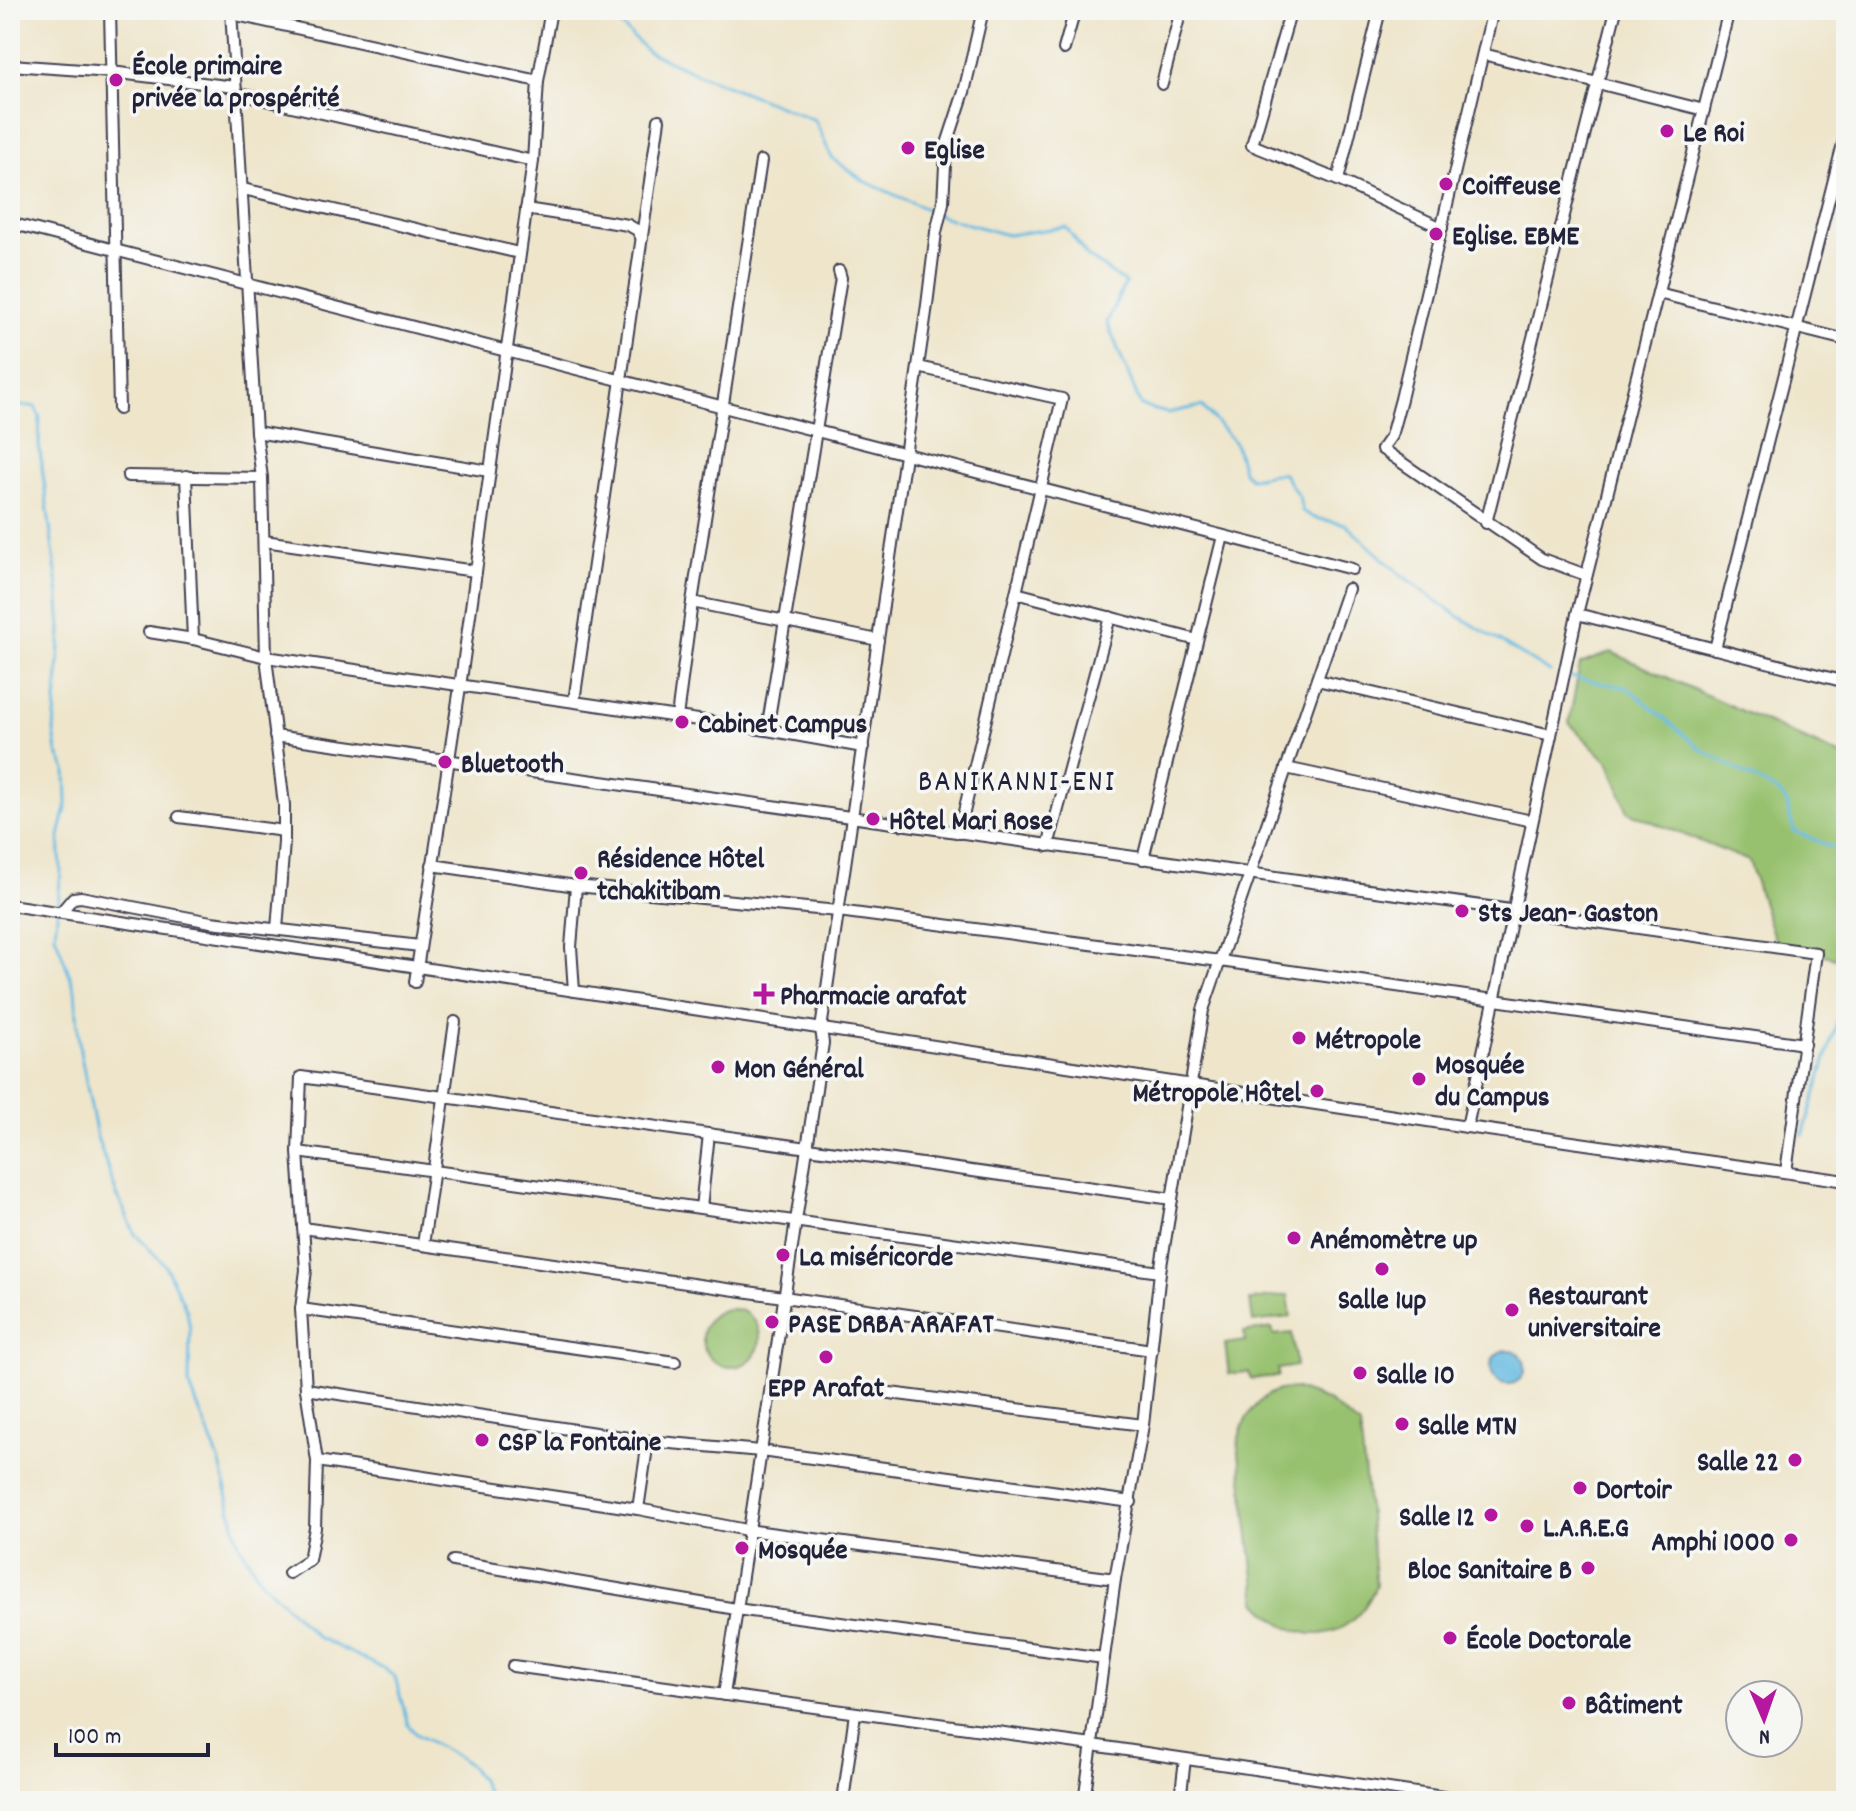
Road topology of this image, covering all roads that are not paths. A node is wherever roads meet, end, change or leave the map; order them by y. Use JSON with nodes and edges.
{"nodes":[{"id":1,"x":110,"y":10,"type":"edge"},
{"id":2,"x":551,"y":10,"type":"edge"},
{"id":3,"x":983,"y":10,"type":"edge"},
{"id":4,"x":1075,"y":10,"type":"edge"},
{"id":5,"x":1181,"y":10,"type":"edge"},
{"id":6,"x":1291,"y":10,"type":"edge"},
{"id":7,"x":1380,"y":10,"type":"edge"},
{"id":8,"x":1493,"y":10,"type":"edge"},
{"id":9,"x":1616,"y":10,"type":"edge"},
{"id":10,"x":1729,"y":10,"type":"edge"},
{"id":11,"x":232,"y":12,"type":"edge"},
{"id":12,"x":1064,"y":49,"type":"dead end"},
{"id":13,"x":1483,"y":54,"type":"junction"},
{"id":14,"x":10,"y":65,"type":"edge"},
{"id":15,"x":111,"y":72,"type":"junction"},
{"id":16,"x":538,"y":81,"type":"junction"},
{"id":17,"x":1597,"y":82,"type":"junction"},
{"id":18,"x":1162,"y":84,"type":"dead end"},
{"id":19,"x":235,"y":90,"type":"junction"},
{"id":20,"x":1704,"y":110,"type":"junction"},
{"id":21,"x":659,"y":120,"type":"dead end"},
{"id":22,"x":1846,"y":132,"type":"edge"},
{"id":23,"x":533,"y":161,"type":"junction"},
{"id":24,"x":761,"y":161,"type":"dead end"},
{"id":25,"x":1338,"y":180,"type":"junction"},
{"id":26,"x":243,"y":189,"type":"junction"},
{"id":27,"x":526,"y":209,"type":"junction"},
{"id":28,"x":10,"y":223,"type":"edge"},
{"id":29,"x":1442,"y":228,"type":"junction"},
{"id":30,"x":642,"y":238,"type":"junction"},
{"id":31,"x":116,"y":251,"type":"junction"},
{"id":32,"x":519,"y":253,"type":"junction"},
{"id":33,"x":839,"y":271,"type":"dead end"},
{"id":34,"x":248,"y":285,"type":"junction"},
{"id":35,"x":1658,"y":293,"type":"junction"},
{"id":36,"x":1797,"y":327,"type":"junction"},
{"id":37,"x":1846,"y":340,"type":"edge"},
{"id":38,"x":505,"y":351,"type":"junction"},
{"id":39,"x":918,"y":367,"type":"junction"},
{"id":40,"x":621,"y":381,"type":"junction"},
{"id":41,"x":722,"y":407,"type":"junction"},
{"id":42,"x":119,"y":409,"type":"dead end"},
{"id":43,"x":816,"y":431,"type":"junction"},
{"id":44,"x":256,"y":432,"type":"junction"},
{"id":45,"x":905,"y":454,"type":"junction"},
{"id":46,"x":489,"y":471,"type":"junction"},
{"id":47,"x":128,"y":476,"type":"dead end"},
{"id":48,"x":186,"y":476,"type":"junction"},
{"id":49,"x":262,"y":478,"type":"junction"},
{"id":50,"x":1041,"y":489,"type":"junction"},
{"id":51,"x":1486,"y":523,"type":"junction"},
{"id":52,"x":1223,"y":536,"type":"junction"},
{"id":53,"x":264,"y":541,"type":"junction"},
{"id":54,"x":1352,"y":569,"type":"dead end"},
{"id":55,"x":475,"y":571,"type":"junction"},
{"id":56,"x":1586,"y":575,"type":"junction"},
{"id":57,"x":1348,"y":589,"type":"dead end"},
{"id":58,"x":1016,"y":593,"type":"junction"},
{"id":59,"x":692,"y":602,"type":"junction"},
{"id":60,"x":1577,"y":614,"type":"junction"},
{"id":61,"x":1110,"y":617,"type":"junction"},
{"id":62,"x":786,"y":621,"type":"junction"},
{"id":63,"x":149,"y":632,"type":"dead end"},
{"id":64,"x":193,"y":639,"type":"junction"},
{"id":65,"x":878,"y":640,"type":"junction"},
{"id":66,"x":1197,"y":640,"type":"junction"},
{"id":67,"x":1715,"y":649,"type":"junction"},
{"id":68,"x":266,"y":657,"type":"junction"},
{"id":69,"x":1317,"y":680,"type":"junction"},
{"id":70,"x":1845,"y":680,"type":"edge"},
{"id":71,"x":460,"y":687,"type":"junction"},
{"id":72,"x":574,"y":701,"type":"junction"},
{"id":73,"x":677,"y":717,"type":"junction"},
{"id":74,"x":767,"y":730,"type":"junction"},
{"id":75,"x":1551,"y":735,"type":"junction"},
{"id":76,"x":275,"y":736,"type":"junction"},
{"id":77,"x":863,"y":747,"type":"junction"},
{"id":78,"x":447,"y":760,"type":"junction"},
{"id":79,"x":1286,"y":768,"type":"junction"},
{"id":80,"x":179,"y":817,"type":"dead end"},
{"id":81,"x":852,"y":818,"type":"junction"},
{"id":82,"x":1532,"y":821,"type":"junction"},
{"id":83,"x":284,"y":831,"type":"junction"},
{"id":84,"x":959,"y":833,"type":"junction"},
{"id":85,"x":1048,"y":846,"type":"junction"},
{"id":86,"x":1143,"y":859,"type":"junction"},
{"id":87,"x":432,"y":865,"type":"junction"},
{"id":88,"x":1250,"y":875,"type":"junction"},
{"id":89,"x":576,"y":886,"type":"junction"},
{"id":90,"x":10,"y":905,"type":"edge"},
{"id":91,"x":838,"y":911,"type":"junction"},
{"id":92,"x":1513,"y":911,"type":"junction"},
{"id":93,"x":61,"y":912,"type":"junction"},
{"id":94,"x":277,"y":929,"type":"junction"},
{"id":95,"x":420,"y":946,"type":"junction"},
{"id":96,"x":1220,"y":961,"type":"junction"},
{"id":97,"x":417,"y":966,"type":"junction"},
{"id":98,"x":415,"y":982,"type":"dead end"},
{"id":99,"x":574,"y":991,"type":"junction"},
{"id":100,"x":1494,"y":1000,"type":"junction"},
{"id":101,"x":455,"y":1022,"type":"dead end"},
{"id":102,"x":821,"y":1029,"type":"junction"},
{"id":103,"x":1804,"y":1044,"type":"junction"},
{"id":104,"x":1190,"y":1084,"type":"junction"},
{"id":105,"x":444,"y":1097,"type":"junction"},
{"id":106,"x":1467,"y":1127,"type":"junction"},
{"id":107,"x":709,"y":1134,"type":"junction"},
{"id":108,"x":807,"y":1148,"type":"junction"},
{"id":109,"x":298,"y":1152,"type":"junction"},
{"id":110,"x":434,"y":1171,"type":"junction"},
{"id":111,"x":1786,"y":1172,"type":"junction"},
{"id":112,"x":1846,"y":1181,"type":"edge"},
{"id":113,"x":1172,"y":1199,"type":"junction"},
{"id":114,"x":701,"y":1208,"type":"junction"},
{"id":115,"x":796,"y":1221,"type":"junction"},
{"id":116,"x":303,"y":1228,"type":"junction"},
{"id":117,"x":423,"y":1245,"type":"junction"},
{"id":118,"x":1160,"y":1272,"type":"junction"},
{"id":119,"x":784,"y":1297,"type":"junction"},
{"id":120,"x":301,"y":1309,"type":"junction"},
{"id":121,"x":1152,"y":1350,"type":"junction"},
{"id":122,"x":675,"y":1362,"type":"dead end"},
{"id":123,"x":306,"y":1389,"type":"junction"},
{"id":124,"x":874,"y":1391,"type":"dead end"},
{"id":125,"x":1143,"y":1425,"type":"junction"},
{"id":126,"x":648,"y":1441,"type":"junction"},
{"id":127,"x":761,"y":1451,"type":"junction"},
{"id":128,"x":317,"y":1461,"type":"junction"},
{"id":129,"x":1131,"y":1502,"type":"junction"},
{"id":130,"x":638,"y":1509,"type":"junction"},
{"id":131,"x":747,"y":1530,"type":"junction"},
{"id":132,"x":453,"y":1561,"type":"dead end"},
{"id":133,"x":289,"y":1573,"type":"dead end"},
{"id":134,"x":1115,"y":1579,"type":"junction"},
{"id":135,"x":736,"y":1609,"type":"junction"},
{"id":136,"x":1104,"y":1658,"type":"junction"},
{"id":137,"x":513,"y":1666,"type":"dead end"},
{"id":138,"x":724,"y":1695,"type":"junction"},
{"id":139,"x":855,"y":1713,"type":"junction"},
{"id":140,"x":1092,"y":1745,"type":"junction"},
{"id":141,"x":1185,"y":1759,"type":"junction"},
{"id":142,"x":10,"y":1799,"type":"edge"},
{"id":143,"x":28,"y":1801,"type":"edge"},
{"id":144,"x":843,"y":1801,"type":"edge"},
{"id":145,"x":1084,"y":1801,"type":"edge"},
{"id":146,"x":1180,"y":1801,"type":"edge"},
{"id":147,"x":1470,"y":1801,"type":"edge"}],
"edges":[{"from":1,"to":15,"type":"street"},
{"from":2,"to":16,"type":"street"},
{"from":3,"to":39,"type":"street"},
{"from":4,"to":12,"type":"street"},
{"from":5,"to":18,"type":"street"},
{"from":6,"to":25,"type":"street"},
{"from":7,"to":25,"type":"street"},
{"from":8,"to":13,"type":"street"},
{"from":9,"to":17,"type":"street"},
{"from":10,"to":20,"type":"street"},
{"from":11,"to":16,"type":"street"},
{"from":11,"to":19,"type":"street"},
{"from":13,"to":17,"type":"street"},
{"from":13,"to":29,"type":"street"},
{"from":14,"to":15,"type":"street"},
{"from":15,"to":19,"type":"street"},
{"from":15,"to":31,"type":"street"},
{"from":16,"to":23,"type":"street"},
{"from":17,"to":20,"type":"street"},
{"from":17,"to":51,"type":"street"},
{"from":19,"to":23,"type":"street"},
{"from":19,"to":26,"type":"street"},
{"from":20,"to":35,"type":"street"},
{"from":21,"to":30,"type":"street"},
{"from":22,"to":36,"type":"street"},
{"from":23,"to":27,"type":"street"},
{"from":24,"to":41,"type":"street"},
{"from":25,"to":29,"type":"street"},
{"from":26,"to":32,"type":"street"},
{"from":26,"to":34,"type":"street"},
{"from":27,"to":30,"type":"street"},
{"from":27,"to":32,"type":"street"},
{"from":28,"to":31,"type":"street"},
{"from":29,"to":51,"type":"street"},
{"from":30,"to":40,"type":"street"},
{"from":31,"to":34,"type":"street"},
{"from":31,"to":42,"type":"street"},
{"from":32,"to":38,"type":"street"},
{"from":33,"to":43,"type":"street"},
{"from":34,"to":38,"type":"street"},
{"from":34,"to":44,"type":"street"},
{"from":35,"to":36,"type":"street"},
{"from":35,"to":56,"type":"street"},
{"from":36,"to":37,"type":"street"},
{"from":36,"to":67,"type":"street"},
{"from":38,"to":40,"type":"street"},
{"from":38,"to":46,"type":"street"},
{"from":39,"to":45,"type":"street"},
{"from":39,"to":50,"type":"street"},
{"from":40,"to":41,"type":"street"},
{"from":40,"to":72,"type":"street"},
{"from":41,"to":43,"type":"street"},
{"from":41,"to":59,"type":"street"},
{"from":43,"to":45,"type":"street"},
{"from":43,"to":62,"type":"street"},
{"from":44,"to":46,"type":"street"},
{"from":44,"to":49,"type":"street"},
{"from":45,"to":50,"type":"street"},
{"from":45,"to":65,"type":"street"},
{"from":46,"to":55,"type":"street"},
{"from":47,"to":48,"type":"street"},
{"from":48,"to":49,"type":"street"},
{"from":48,"to":64,"type":"street"},
{"from":49,"to":53,"type":"street"},
{"from":50,"to":52,"type":"street"},
{"from":50,"to":58,"type":"street"},
{"from":51,"to":56,"type":"street"},
{"from":52,"to":54,"type":"street"},
{"from":52,"to":66,"type":"street"},
{"from":53,"to":55,"type":"street"},
{"from":53,"to":68,"type":"street"},
{"from":55,"to":71,"type":"street"},
{"from":56,"to":60,"type":"street"},
{"from":57,"to":69,"type":"street"},
{"from":58,"to":61,"type":"street"},
{"from":58,"to":84,"type":"street"},
{"from":59,"to":62,"type":"street"},
{"from":59,"to":73,"type":"street"},
{"from":60,"to":67,"type":"street"},
{"from":60,"to":75,"type":"street"},
{"from":61,"to":66,"type":"street"},
{"from":61,"to":85,"type":"street"},
{"from":62,"to":65,"type":"street"},
{"from":62,"to":74,"type":"street"},
{"from":63,"to":64,"type":"street"},
{"from":64,"to":68,"type":"street"},
{"from":65,"to":77,"type":"street"},
{"from":66,"to":86,"type":"street"},
{"from":67,"to":70,"type":"street"},
{"from":68,"to":71,"type":"street"},
{"from":68,"to":76,"type":"street"},
{"from":69,"to":75,"type":"street"},
{"from":69,"to":79,"type":"street"},
{"from":71,"to":72,"type":"street"},
{"from":71,"to":78,"type":"street"},
{"from":72,"to":73,"type":"street"},
{"from":73,"to":74,"type":"street"},
{"from":74,"to":77,"type":"street"},
{"from":75,"to":82,"type":"street"},
{"from":76,"to":78,"type":"street"},
{"from":76,"to":83,"type":"street"},
{"from":77,"to":81,"type":"street"},
{"from":78,"to":81,"type":"street"},
{"from":78,"to":87,"type":"street"},
{"from":79,"to":82,"type":"street"},
{"from":79,"to":88,"type":"street"},
{"from":80,"to":83,"type":"street"},
{"from":81,"to":84,"type":"street"},
{"from":81,"to":91,"type":"street"},
{"from":82,"to":92,"type":"street"},
{"from":83,"to":94,"type":"street"},
{"from":84,"to":85,"type":"street"},
{"from":85,"to":86,"type":"street"},
{"from":86,"to":88,"type":"street"},
{"from":87,"to":89,"type":"street"},
{"from":87,"to":95,"type":"street"},
{"from":88,"to":92,"type":"street"},
{"from":88,"to":96,"type":"street"},
{"from":89,"to":91,"type":"street"},
{"from":89,"to":99,"type":"street"},
{"from":90,"to":93,"type":"street"},
{"from":91,"to":96,"type":"street"},
{"from":91,"to":102,"type":"street"},
{"from":92,"to":100,"type":"street"},
{"from":92,"to":103,"type":"street"},
{"from":93,"to":94,"type":"street"},
{"from":93,"to":97,"type":"street"},
{"from":94,"to":95,"type":"street"},
{"from":95,"to":97,"type":"street"},
{"from":96,"to":100,"type":"street"},
{"from":96,"to":104,"type":"street"},
{"from":97,"to":98,"type":"street"},
{"from":97,"to":99,"type":"street"},
{"from":99,"to":102,"type":"street"},
{"from":100,"to":103,"type":"street"},
{"from":100,"to":106,"type":"street"},
{"from":101,"to":105,"type":"street"},
{"from":102,"to":104,"type":"street"},
{"from":102,"to":108,"type":"street"},
{"from":103,"to":111,"type":"street"},
{"from":104,"to":106,"type":"street"},
{"from":104,"to":113,"type":"street"},
{"from":105,"to":107,"type":"street"},
{"from":105,"to":109,"type":"street"},
{"from":105,"to":110,"type":"street"},
{"from":106,"to":111,"type":"street"},
{"from":107,"to":108,"type":"street"},
{"from":107,"to":114,"type":"street"},
{"from":108,"to":113,"type":"street"},
{"from":108,"to":115,"type":"street"},
{"from":109,"to":110,"type":"street"},
{"from":109,"to":116,"type":"street"},
{"from":110,"to":114,"type":"street"},
{"from":110,"to":117,"type":"street"},
{"from":111,"to":112,"type":"street"},
{"from":113,"to":118,"type":"street"},
{"from":114,"to":115,"type":"street"},
{"from":115,"to":118,"type":"street"},
{"from":115,"to":119,"type":"street"},
{"from":116,"to":117,"type":"street"},
{"from":116,"to":120,"type":"street"},
{"from":117,"to":119,"type":"street"},
{"from":118,"to":121,"type":"street"},
{"from":119,"to":121,"type":"street"},
{"from":119,"to":127,"type":"street"},
{"from":120,"to":122,"type":"street"},
{"from":120,"to":123,"type":"street"},
{"from":121,"to":125,"type":"street"},
{"from":123,"to":126,"type":"street"},
{"from":123,"to":128,"type":"street"},
{"from":124,"to":125,"type":"street"},
{"from":125,"to":129,"type":"street"},
{"from":126,"to":127,"type":"street"},
{"from":126,"to":130,"type":"street"},
{"from":127,"to":129,"type":"street"},
{"from":127,"to":131,"type":"street"},
{"from":128,"to":130,"type":"street"},
{"from":128,"to":133,"type":"street"},
{"from":129,"to":134,"type":"street"},
{"from":130,"to":131,"type":"street"},
{"from":131,"to":134,"type":"street"},
{"from":131,"to":135,"type":"street"},
{"from":132,"to":135,"type":"street"},
{"from":134,"to":136,"type":"street"},
{"from":135,"to":136,"type":"street"},
{"from":135,"to":138,"type":"street"},
{"from":136,"to":140,"type":"street"},
{"from":137,"to":138,"type":"street"},
{"from":138,"to":139,"type":"street"},
{"from":139,"to":140,"type":"street"},
{"from":139,"to":144,"type":"street"},
{"from":140,"to":141,"type":"street"},
{"from":140,"to":145,"type":"street"},
{"from":141,"to":146,"type":"street"},
{"from":141,"to":147,"type":"street"},
{"from":142,"to":143,"type":"street"}]}
